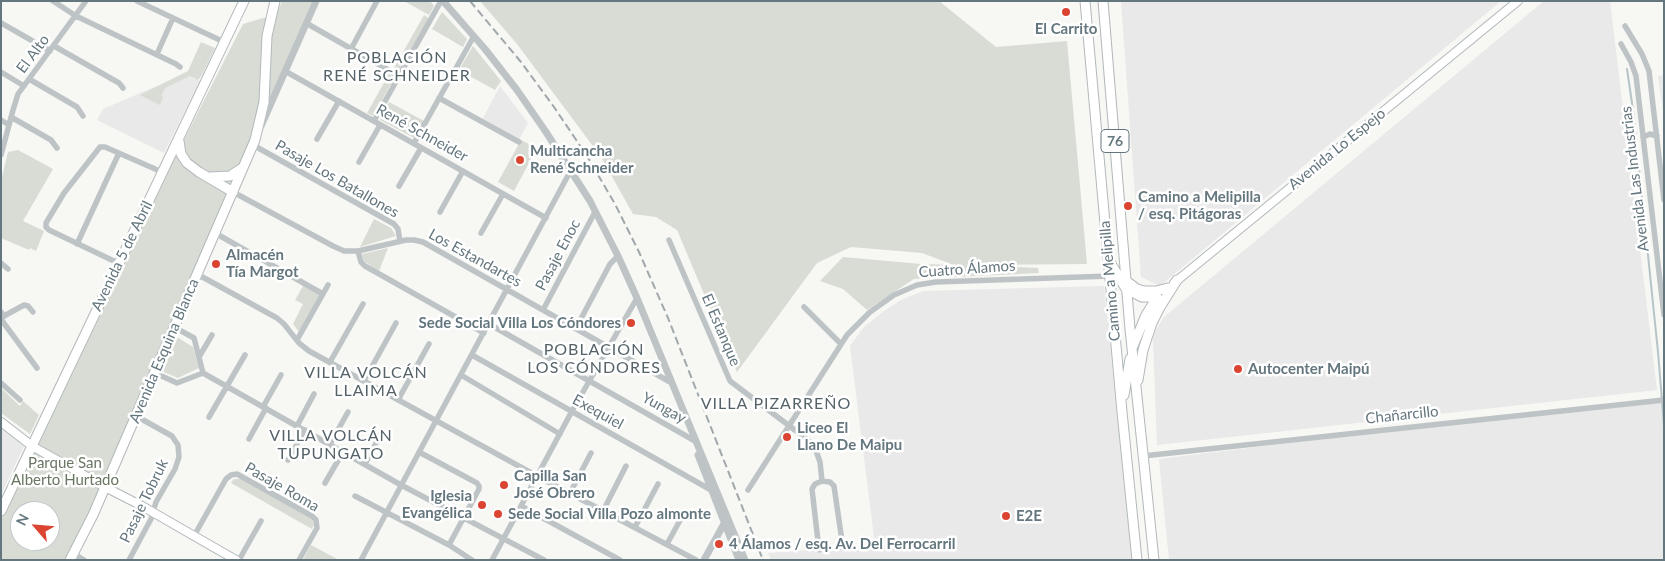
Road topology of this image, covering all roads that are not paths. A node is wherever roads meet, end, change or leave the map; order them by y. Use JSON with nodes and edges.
{"nodes":[{"id":1,"x":52,"y":1,"type":"edge"},
{"id":2,"x":86,"y":1,"type":"edge"},
{"id":3,"x":137,"y":1,"type":"edge"},
{"id":4,"x":244,"y":1,"type":"edge"},
{"id":5,"x":275,"y":1,"type":"edge"},
{"id":6,"x":316,"y":1,"type":"edge"},
{"id":7,"x":377,"y":1,"type":"edge"},
{"id":8,"x":442,"y":1,"type":"edge"},
{"id":9,"x":1085,"y":1,"type":"edge"},
{"id":10,"x":1103,"y":1,"type":"edge"},
{"id":11,"x":1518,"y":1,"type":"edge"},
{"id":12,"x":76,"y":16,"type":"junction"},
{"id":13,"x":173,"y":18,"type":"junction"},
{"id":14,"x":1,"y":23,"type":"edge"},
{"id":15,"x":306,"y":23,"type":"junction"},
{"id":16,"x":1625,"y":26,"type":"dead end"},
{"id":17,"x":474,"y":36,"type":"junction"},
{"id":18,"x":224,"y":42,"type":"junction"},
{"id":19,"x":1621,"y":44,"type":"dead end"},
{"id":20,"x":52,"y":48,"type":"junction"},
{"id":21,"x":351,"y":49,"type":"junction"},
{"id":22,"x":1639,"y":49,"type":"junction"},
{"id":23,"x":156,"y":54,"type":"junction"},
{"id":24,"x":1628,"y":56,"type":"junction"},
{"id":25,"x":180,"y":67,"type":"dead end"},
{"id":26,"x":285,"y":71,"type":"junction"},
{"id":27,"x":1,"y":72,"type":"edge"},
{"id":28,"x":399,"y":76,"type":"junction"},
{"id":29,"x":29,"y":79,"type":"junction"},
{"id":30,"x":24,"y":86,"type":"junction"},
{"id":31,"x":123,"y":88,"type":"dead end"},
{"id":32,"x":439,"y":98,"type":"junction"},
{"id":33,"x":339,"y":101,"type":"junction"},
{"id":34,"x":83,"y":116,"type":"dead end"},
{"id":35,"x":11,"y":117,"type":"junction"},
{"id":36,"x":1,"y":120,"type":"edge"},
{"id":37,"x":374,"y":121,"type":"junction"},
{"id":38,"x":380,"y":124,"type":"junction"},
{"id":39,"x":9,"y":125,"type":"junction"},
{"id":40,"x":1657,"y":136,"type":"junction"},
{"id":41,"x":1643,"y":137,"type":"junction"},
{"id":42,"x":179,"y":138,"type":"junction"},
{"id":43,"x":317,"y":139,"type":"dead end"},
{"id":44,"x":254,"y":142,"type":"junction"},
{"id":45,"x":519,"y":142,"type":"dead end"},
{"id":46,"x":414,"y":143,"type":"junction"},
{"id":47,"x":57,"y":148,"type":"dead end"},
{"id":48,"x":421,"y":148,"type":"junction"},
{"id":49,"x":119,"y":153,"type":"junction"},
{"id":50,"x":1,"y":155,"type":"edge"},
{"id":51,"x":359,"y":162,"type":"dead end"},
{"id":52,"x":243,"y":167,"type":"junction"},
{"id":53,"x":571,"y":170,"type":"junction"},
{"id":54,"x":463,"y":171,"type":"junction"},
{"id":55,"x":162,"y":172,"type":"junction"},
{"id":56,"x":208,"y":177,"type":"junction"},
{"id":57,"x":399,"y":186,"type":"dead end"},
{"id":58,"x":233,"y":192,"type":"junction"},
{"id":59,"x":503,"y":194,"type":"junction"},
{"id":60,"x":1120,"y":199,"type":"junction"},
{"id":61,"x":1103,"y":200,"type":"junction"},
{"id":62,"x":1664,"y":200,"type":"edge"},
{"id":63,"x":440,"y":212,"type":"dead end"},
{"id":64,"x":595,"y":212,"type":"junction"},
{"id":65,"x":546,"y":218,"type":"junction"},
{"id":66,"x":215,"y":233,"type":"junction"},
{"id":67,"x":481,"y":233,"type":"dead end"},
{"id":68,"x":669,"y":240,"type":"dead end"},
{"id":69,"x":400,"y":241,"type":"junction"},
{"id":70,"x":77,"y":244,"type":"junction"},
{"id":71,"x":358,"y":251,"type":"junction"},
{"id":72,"x":618,"y":256,"type":"junction"},
{"id":73,"x":1108,"y":259,"type":"junction"},
{"id":74,"x":1,"y":263,"type":"edge"},
{"id":75,"x":118,"y":263,"type":"junction"},
{"id":76,"x":8,"y":269,"type":"dead end"},
{"id":77,"x":197,"y":274,"type":"junction"},
{"id":78,"x":1110,"y":276,"type":"junction"},
{"id":79,"x":1177,"y":280,"type":"junction"},
{"id":80,"x":328,"y":285,"type":"dead end"},
{"id":81,"x":1126,"y":285,"type":"junction"},
{"id":82,"x":1168,"y":288,"type":"junction"},
{"id":83,"x":508,"y":290,"type":"junction"},
{"id":84,"x":323,"y":294,"type":"junction"},
{"id":85,"x":1157,"y":297,"type":"junction"},
{"id":86,"x":637,"y":298,"type":"junction"},
{"id":87,"x":363,"y":304,"type":"dead end"},
{"id":88,"x":804,"y":306,"type":"dead end"},
{"id":89,"x":543,"y":310,"type":"junction"},
{"id":90,"x":33,"y":312,"type":"dead end"},
{"id":91,"x":3,"y":314,"type":"edge"},
{"id":92,"x":1664,"y":315,"type":"edge"},
{"id":93,"x":396,"y":323,"type":"dead end"},
{"id":94,"x":489,"y":324,"type":"junction"},
{"id":95,"x":174,"y":328,"type":"junction"},
{"id":96,"x":576,"y":328,"type":"junction"},
{"id":97,"x":484,"y":333,"type":"junction"},
{"id":98,"x":212,"y":335,"type":"dead end"},
{"id":99,"x":296,"y":340,"type":"junction"},
{"id":100,"x":429,"y":344,"type":"dead end"},
{"id":101,"x":841,"y":344,"type":"junction"},
{"id":102,"x":608,"y":347,"type":"junction"},
{"id":103,"x":1132,"y":350,"type":"junction"},
{"id":104,"x":245,"y":355,"type":"dead end"},
{"id":105,"x":472,"y":355,"type":"junction"},
{"id":106,"x":199,"y":357,"type":"junction"},
{"id":107,"x":330,"y":362,"type":"junction"},
{"id":108,"x":37,"y":368,"type":"dead end"},
{"id":109,"x":155,"y":373,"type":"junction"},
{"id":110,"x":203,"y":373,"type":"junction"},
{"id":111,"x":281,"y":375,"type":"dead end"},
{"id":112,"x":461,"y":375,"type":"junction"},
{"id":113,"x":364,"y":381,"type":"junction"},
{"id":114,"x":590,"y":381,"type":"junction"},
{"id":115,"x":670,"y":382,"type":"junction"},
{"id":116,"x":1,"y":383,"type":"edge"},
{"id":117,"x":227,"y":386,"type":"junction"},
{"id":118,"x":1136,"y":388,"type":"junction"},
{"id":119,"x":314,"y":394,"type":"dead end"},
{"id":120,"x":20,"y":400,"type":"dead end"},
{"id":121,"x":398,"y":400,"type":"junction"},
{"id":122,"x":1661,"y":400,"type":"edge"},
{"id":123,"x":265,"y":408,"type":"junction"},
{"id":124,"x":572,"y":411,"type":"junction"},
{"id":125,"x":348,"y":412,"type":"dead end"},
{"id":126,"x":1122,"y":412,"type":"junction"},
{"id":127,"x":136,"y":416,"type":"junction"},
{"id":128,"x":209,"y":417,"type":"dead end"},
{"id":129,"x":436,"y":421,"type":"junction"},
{"id":130,"x":1,"y":422,"type":"edge"},
{"id":131,"x":790,"y":425,"type":"junction"},
{"id":132,"x":296,"y":426,"type":"junction"},
{"id":133,"x":305,"y":430,"type":"junction"},
{"id":134,"x":382,"y":432,"type":"dead end"},
{"id":135,"x":560,"y":434,"type":"junction"},
{"id":136,"x":249,"y":439,"type":"dead end"},
{"id":137,"x":695,"y":440,"type":"junction"},
{"id":138,"x":330,"y":444,"type":"junction"},
{"id":139,"x":32,"y":446,"type":"junction"},
{"id":140,"x":342,"y":452,"type":"junction"},
{"id":141,"x":419,"y":452,"type":"junction"},
{"id":142,"x":591,"y":453,"type":"dead end"},
{"id":143,"x":1143,"y":456,"type":"junction"},
{"id":144,"x":288,"y":460,"type":"dead end"},
{"id":145,"x":365,"y":464,"type":"junction"},
{"id":146,"x":626,"y":466,"type":"dead end"},
{"id":147,"x":537,"y":476,"type":"junction"},
{"id":148,"x":822,"y":482,"type":"junction"},
{"id":149,"x":325,"y":483,"type":"dead end"},
{"id":150,"x":658,"y":484,"type":"dead end"},
{"id":151,"x":401,"y":485,"type":"junction"},
{"id":152,"x":105,"y":488,"type":"junction"},
{"id":153,"x":711,"y":490,"type":"junction"},
{"id":154,"x":748,"y":490,"type":"dead end"},
{"id":155,"x":570,"y":494,"type":"junction"},
{"id":156,"x":355,"y":496,"type":"dead end"},
{"id":157,"x":521,"y":506,"type":"junction"},
{"id":158,"x":1,"y":511,"type":"edge"},
{"id":159,"x":603,"y":511,"type":"junction"},
{"id":160,"x":153,"y":512,"type":"junction"},
{"id":161,"x":684,"y":512,"type":"dead end"},
{"id":162,"x":386,"y":513,"type":"junction"},
{"id":163,"x":464,"y":517,"type":"junction"},
{"id":164,"x":726,"y":520,"type":"junction"},
{"id":165,"x":261,"y":521,"type":"dead end"},
{"id":166,"x":635,"y":528,"type":"junction"},
{"id":167,"x":194,"y":536,"type":"junction"},
{"id":168,"x":503,"y":538,"type":"junction"},
{"id":169,"x":667,"y":544,"type":"junction"},
{"id":170,"x":449,"y":545,"type":"junction"},
{"id":171,"x":843,"y":548,"type":"dead end"},
{"id":172,"x":818,"y":550,"type":"dead end"},
{"id":173,"x":71,"y":557,"type":"edge"},
{"id":174,"x":233,"y":559,"type":"edge"},
{"id":175,"x":84,"y":560,"type":"edge"},
{"id":176,"x":129,"y":560,"type":"edge"},
{"id":177,"x":299,"y":560,"type":"edge"},
{"id":178,"x":361,"y":560,"type":"edge"},
{"id":179,"x":472,"y":560,"type":"edge"},
{"id":180,"x":492,"y":560,"type":"edge"},
{"id":181,"x":544,"y":560,"type":"edge"},
{"id":182,"x":620,"y":560,"type":"edge"},
{"id":183,"x":696,"y":560,"type":"edge"},
{"id":184,"x":704,"y":560,"type":"edge"},
{"id":185,"x":739,"y":560,"type":"edge"},
{"id":186,"x":745,"y":560,"type":"edge"},
{"id":187,"x":1137,"y":560,"type":"edge"},
{"id":188,"x":1154,"y":560,"type":"edge"}],
"edges":[{"from":1,"to":12,"type":"street"},
{"from":2,"to":12,"type":"street","name":"El Alto"},
{"from":3,"to":13,"type":"street"},
{"from":4,"to":18,"type":"main road","name":"Avenida 5 de Abril"},
{"from":5,"to":44,"type":"main road","name":"Avenida Esquina Blanca"},
{"from":6,"to":15,"type":"street","name":"Avenida Esquina Blanca"},
{"from":7,"to":21,"type":"street"},
{"from":8,"to":17,"type":"street"},
{"from":8,"to":28,"type":"street"},
{"from":9,"to":61,"type":"main road","name":"Camino a Melipilla","number":"76"},
{"from":10,"to":60,"type":"main road","name":"Camino a Melipilla","number":"76"},
{"from":11,"to":79,"type":"main road","name":"Avenida Lo Espejo"},
{"from":12,"to":20,"type":"street","name":"El Alto"},
{"from":12,"to":23,"type":"street"},
{"from":13,"to":18,"type":"street"},
{"from":13,"to":23,"type":"street"},
{"from":14,"to":20,"type":"street"},
{"from":15,"to":21,"type":"street"},
{"from":15,"to":26,"type":"street","name":"Avenida Esquina Blanca"},
{"from":16,"to":22,"type":"street","name":"Avenida Las Industrias"},
{"from":17,"to":32,"type":"street"},
{"from":17,"to":53,"type":"street"},
{"from":18,"to":42,"type":"main road","name":"Avenida 5 de Abril"},
{"from":19,"to":24,"type":"street","name":"Avenida Las Industrias"},
{"from":20,"to":29,"type":"street","name":"El Alto"},
{"from":20,"to":31,"type":"street"},
{"from":21,"to":28,"type":"street"},
{"from":22,"to":24,"type":"street"},
{"from":22,"to":40,"type":"street","name":"Avenida Las Industrias"},
{"from":23,"to":25,"type":"street"},
{"from":24,"to":41,"type":"street","name":"Avenida Las Industrias"},
{"from":26,"to":33,"type":"street","name":"René Schneider"},
{"from":26,"to":44,"type":"street","name":"Avenida Esquina Blanca"},
{"from":27,"to":30,"type":"street"},
{"from":28,"to":37,"type":"street"},
{"from":29,"to":30,"type":"street","name":"El Alto"},
{"from":29,"to":34,"type":"street"},
{"from":30,"to":35,"type":"street","name":"El Alto"},
{"from":32,"to":45,"type":"street"},
{"from":32,"to":46,"type":"street"},
{"from":33,"to":37,"type":"street","name":"René Schneider"},
{"from":33,"to":43,"type":"street"},
{"from":35,"to":39,"type":"street","name":"El Alto"},
{"from":35,"to":47,"type":"street"},
{"from":36,"to":39,"type":"street"},
{"from":37,"to":38,"type":"street","name":"René Schneider"},
{"from":38,"to":46,"type":"street","name":"René Schneider"},
{"from":38,"to":51,"type":"street"},
{"from":39,"to":50,"type":"street","name":"El Alto"},
{"from":40,"to":41,"type":"street"},
{"from":40,"to":62,"type":"street","name":"Avenida Las Industrias"},
{"from":41,"to":92,"type":"street","name":"Avenida Las Industrias"},
{"from":42,"to":55,"type":"main road","name":"Avenida 5 de Abril"},
{"from":42,"to":56,"type":"main road"},
{"from":44,"to":52,"type":"main road","name":"Avenida Esquina Blanca"},
{"from":44,"to":69,"type":"street","name":"Pasaje Los Batallones"},
{"from":46,"to":48,"type":"street","name":"René Schneider"},
{"from":48,"to":54,"type":"street","name":"René Schneider"},
{"from":48,"to":57,"type":"street"},
{"from":49,"to":55,"type":"street"},
{"from":49,"to":70,"type":"street"},
{"from":49,"to":70,"type":"street"},
{"from":52,"to":56,"type":"main road"},
{"from":52,"to":58,"type":"main road","name":"Avenida Esquina Blanca"},
{"from":53,"to":64,"type":"street"},
{"from":53,"to":65,"type":"street"},
{"from":54,"to":59,"type":"street","name":"René Schneider"},
{"from":54,"to":63,"type":"street"},
{"from":55,"to":75,"type":"main road","name":"Avenida 5 de Abril"},
{"from":56,"to":58,"type":"main road"},
{"from":58,"to":66,"type":"main road","name":"Avenida Esquina Blanca"},
{"from":58,"to":71,"type":"street","name":"Los Estandartes"},
{"from":59,"to":65,"type":"street","name":"René Schneider"},
{"from":59,"to":67,"type":"street"},
{"from":60,"to":61,"type":"main road"},
{"from":60,"to":81,"type":"main road","name":"Camino a Melipilla","number":"76"},
{"from":61,"to":73,"type":"main road","name":"Camino a Melipilla","number":"76"},
{"from":64,"to":72,"type":"street"},
{"from":64,"to":89,"type":"street","name":"Pasaje Enoc"},
{"from":65,"to":83,"type":"street"},
{"from":66,"to":77,"type":"main road","name":"Avenida Esquina Blanca"},
{"from":66,"to":84,"type":"street"},
{"from":68,"to":131,"type":"street","name":"El Estanque"},
{"from":69,"to":71,"type":"street","name":"Los Estandartes"},
{"from":69,"to":83,"type":"street","name":"Los Estandartes"},
{"from":70,"to":75,"type":"street"},
{"from":71,"to":97,"type":"street"},
{"from":72,"to":86,"type":"street"},
{"from":72,"to":96,"type":"street"},
{"from":73,"to":78,"type":"main road","name":"Camino a Melipilla","number":"76"},
{"from":73,"to":81,"type":"main road"},
{"from":74,"to":76,"type":"street"},
{"from":75,"to":139,"type":"main road","name":"Avenida 5 de Abril"},
{"from":77,"to":95,"type":"main road","name":"Avenida Esquina Blanca"},
{"from":77,"to":99,"type":"street"},
{"from":78,"to":101,"type":"street","name":"Cuatro Álamos"},
{"from":78,"to":126,"type":"main road","name":"Camino a Melipilla","number":"76"},
{"from":79,"to":82,"type":"main road","name":"Avenida Lo Espejo"},
{"from":79,"to":118,"type":"main road"},
{"from":80,"to":84,"type":"street"},
{"from":81,"to":82,"type":"main road"},
{"from":81,"to":85,"type":"main road"},
{"from":81,"to":103,"type":"main road","name":"Camino a Melipilla","number":"76"},
{"from":82,"to":85,"type":"main road","name":"Avenida Lo Espejo"},
{"from":83,"to":89,"type":"street","name":"Los Estandartes"},
{"from":83,"to":94,"type":"street"},
{"from":84,"to":99,"type":"street"},
{"from":85,"to":103,"type":"main road"},
{"from":86,"to":102,"type":"street"},
{"from":86,"to":115,"type":"street"},
{"from":87,"to":107,"type":"street"},
{"from":88,"to":101,"type":"street"},
{"from":89,"to":96,"type":"street","name":"Los Estandartes"},
{"from":90,"to":91,"type":"street"},
{"from":91,"to":108,"type":"street"},
{"from":93,"to":113,"type":"street"},
{"from":94,"to":97,"type":"street"},
{"from":94,"to":114,"type":"street","name":"Yungay"},
{"from":95,"to":106,"type":"street"},
{"from":95,"to":109,"type":"main road","name":"Avenida Esquina Blanca"},
{"from":96,"to":102,"type":"street","name":"Los Estandartes"},
{"from":97,"to":105,"type":"street"},
{"from":98,"to":106,"type":"street"},
{"from":99,"to":107,"type":"street"},
{"from":100,"to":121,"type":"street"},
{"from":101,"to":131,"type":"street","name":"Cuatro Álamos"},
{"from":102,"to":114,"type":"street"},
{"from":102,"to":115,"type":"street","name":"Los Estandartes"},
{"from":103,"to":118,"type":"main road","name":"Camino a Melipilla","number":"76"},
{"from":103,"to":126,"type":"main road"},
{"from":104,"to":117,"type":"street"},
{"from":105,"to":112,"type":"street"},
{"from":105,"to":124,"type":"street","name":"Exequiel"},
{"from":106,"to":110,"type":"street"},
{"from":107,"to":113,"type":"street"},
{"from":109,"to":110,"type":"street"},
{"from":109,"to":127,"type":"main road","name":"Avenida Esquina Blanca"},
{"from":110,"to":117,"type":"street"},
{"from":111,"to":123,"type":"street"},
{"from":112,"to":129,"type":"street"},
{"from":112,"to":135,"type":"street"},
{"from":113,"to":121,"type":"street"},
{"from":114,"to":124,"type":"street"},
{"from":114,"to":137,"type":"street","name":"Yungay"},
{"from":115,"to":137,"type":"street"},
{"from":116,"to":120,"type":"street"},
{"from":117,"to":123,"type":"street"},
{"from":117,"to":128,"type":"street"},
{"from":118,"to":143,"type":"main road","name":"Camino a Melipilla","number":"76"},
{"from":119,"to":132,"type":"street"},
{"from":121,"to":129,"type":"street"},
{"from":122,"to":143,"type":"street","name":"Chañarcillo"},
{"from":123,"to":132,"type":"street"},
{"from":123,"to":136,"type":"street"},
{"from":124,"to":135,"type":"street"},
{"from":124,"to":153,"type":"street","name":"Exequiel"},
{"from":125,"to":138,"type":"street"},
{"from":126,"to":187,"type":"main road","name":"Camino a Melipilla","number":"76"},
{"from":127,"to":152,"type":"main road","name":"Avenida Esquina Blanca"},
{"from":127,"to":160,"type":"street","name":"Pasaje Tobruk"},
{"from":129,"to":141,"type":"street"},
{"from":129,"to":147,"type":"street"},
{"from":130,"to":139,"type":"main road"},
{"from":131,"to":148,"type":"street","name":"El Estanque"},
{"from":131,"to":154,"type":"street","name":"Cuatro Álamos"},
{"from":132,"to":133,"type":"street"},
{"from":133,"to":138,"type":"street"},
{"from":133,"to":144,"type":"street"},
{"from":134,"to":145,"type":"street"},
{"from":135,"to":147,"type":"street"},
{"from":137,"to":153,"type":"street"},
{"from":137,"to":164,"type":"street"},
{"from":138,"to":140,"type":"street"},
{"from":139,"to":152,"type":"main road"},
{"from":139,"to":158,"type":"main road","name":"Avenida 5 de Abril"},
{"from":140,"to":145,"type":"street"},
{"from":140,"to":149,"type":"street"},
{"from":141,"to":151,"type":"street"},
{"from":141,"to":163,"type":"street"},
{"from":142,"to":155,"type":"street"},
{"from":143,"to":188,"type":"main road","name":"Camino a Melipilla","number":"76"},
{"from":145,"to":151,"type":"street"},
{"from":146,"to":159,"type":"street"},
{"from":147,"to":155,"type":"street"},
{"from":147,"to":157,"type":"street"},
{"from":148,"to":171,"type":"street"},
{"from":148,"to":172,"type":"street"},
{"from":150,"to":166,"type":"street"},
{"from":151,"to":162,"type":"street"},
{"from":151,"to":163,"type":"street"},
{"from":152,"to":160,"type":"main road"},
{"from":152,"to":173,"type":"main road","name":"Avenida Esquina Blanca"},
{"from":153,"to":164,"type":"street"},
{"from":155,"to":159,"type":"street"},
{"from":156,"to":162,"type":"street"},
{"from":157,"to":168,"type":"street"},
{"from":157,"to":182,"type":"street"},
{"from":159,"to":166,"type":"street"},
{"from":160,"to":167,"type":"main road"},
{"from":160,"to":176,"type":"street","name":"Pasaje Tobruk"},
{"from":161,"to":169,"type":"street"},
{"from":162,"to":170,"type":"street"},
{"from":162,"to":178,"type":"street"},
{"from":163,"to":168,"type":"street"},
{"from":163,"to":170,"type":"street"},
{"from":164,"to":184,"type":"street"},
{"from":164,"to":185,"type":"street"},
{"from":164,"to":186,"type":"street"},
{"from":165,"to":174,"type":"street"},
{"from":166,"to":169,"type":"street"},
{"from":167,"to":174,"type":"main road"},
{"from":167,"to":177,"type":"street","name":"Pasaje Roma"},
{"from":168,"to":180,"type":"street"},
{"from":168,"to":181,"type":"street"},
{"from":169,"to":183,"type":"street"},
{"from":170,"to":179,"type":"street"},
{"from":173,"to":175,"type":"street"}]}
